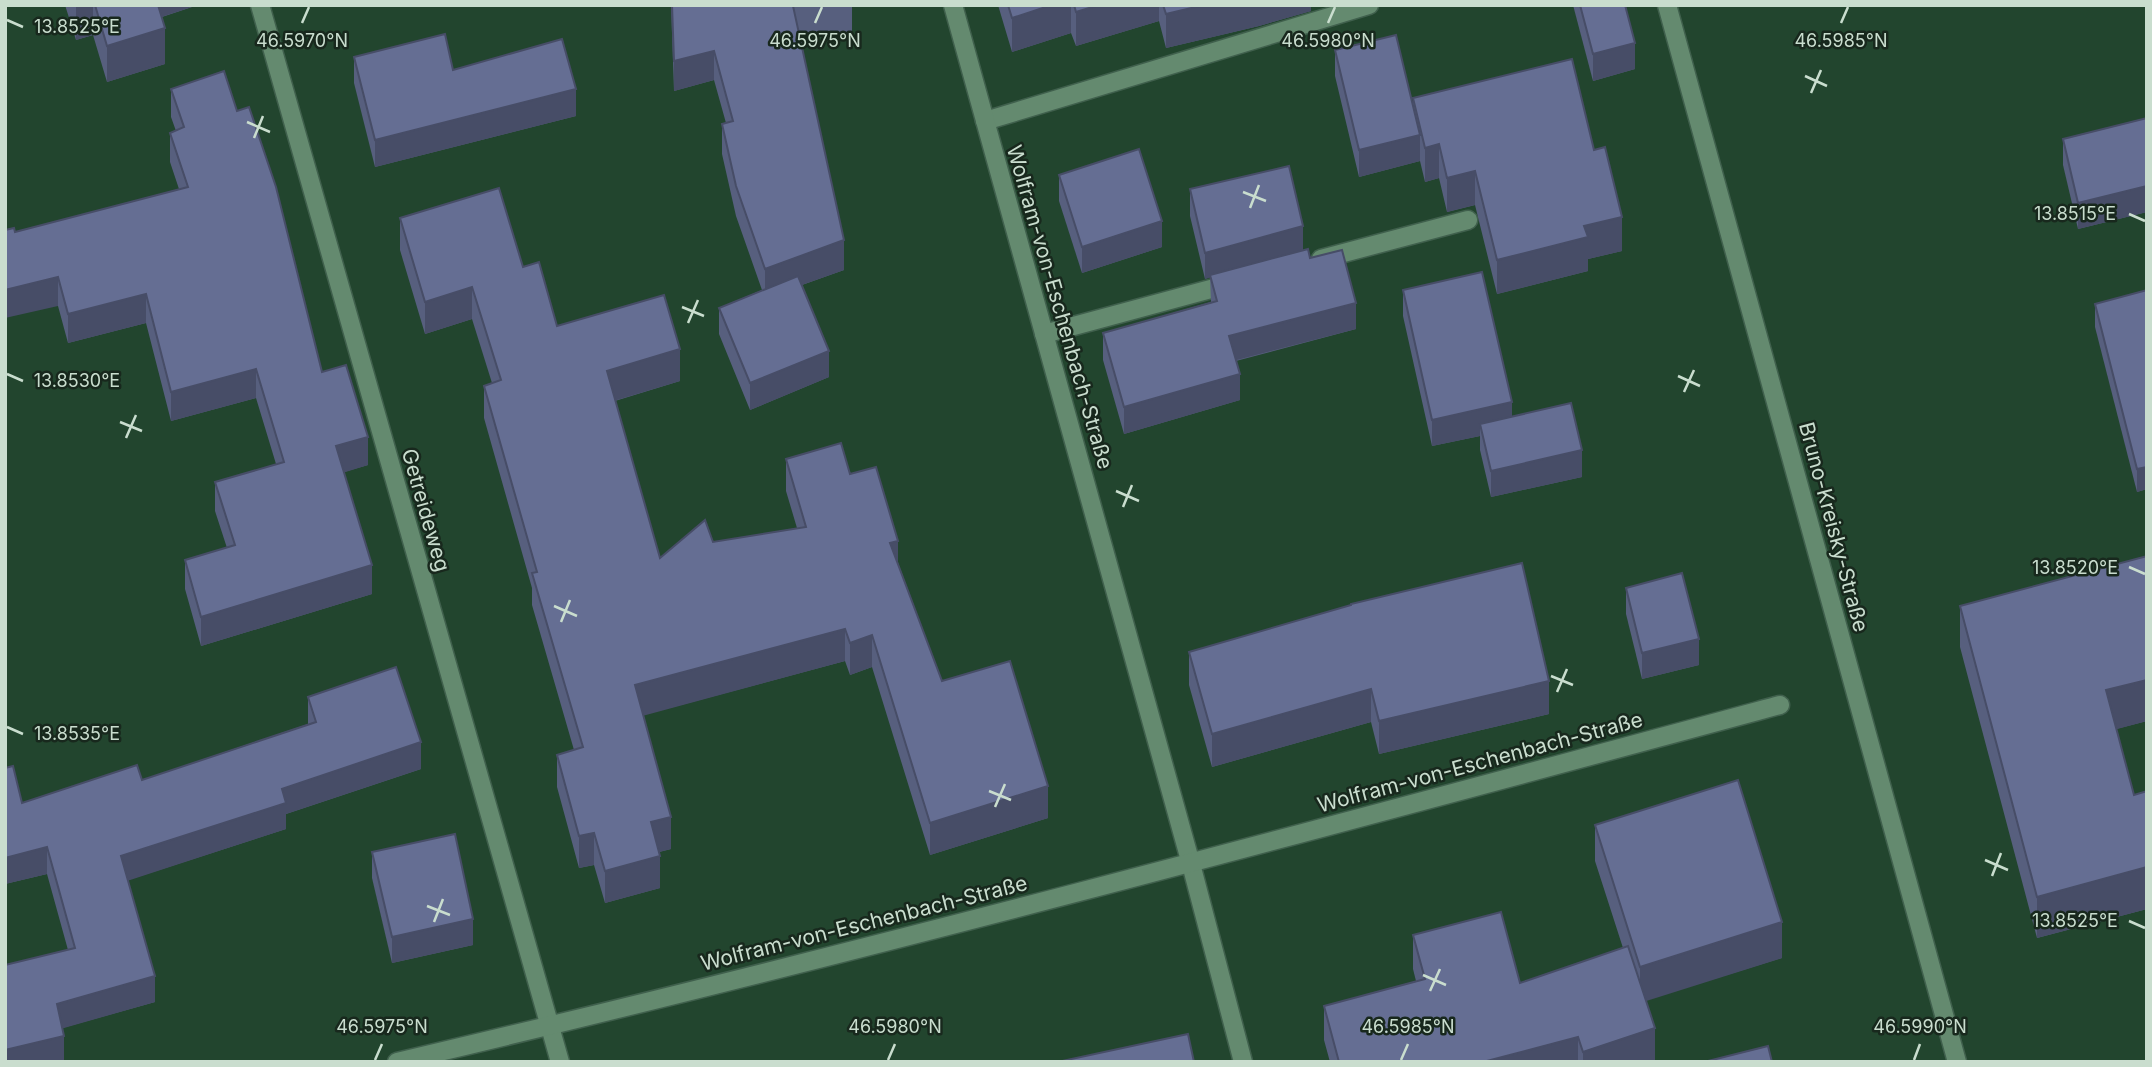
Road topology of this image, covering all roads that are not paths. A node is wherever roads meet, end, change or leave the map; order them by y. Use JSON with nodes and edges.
{"nodes":[{"id":1,"x":260,"y":5,"type":"edge"},
{"id":2,"x":953,"y":5,"type":"edge"},
{"id":3,"x":1369,"y":5,"type":"edge"},
{"id":4,"x":1667,"y":5,"type":"edge"},
{"id":5,"x":985,"y":121,"type":"junction"},
{"id":6,"x":1468,"y":220,"type":"dead end"},
{"id":7,"x":1298,"y":265,"type":"edge"},
{"id":8,"x":1245,"y":280,"type":"edge"},
{"id":9,"x":1044,"y":334,"type":"junction"},
{"id":10,"x":1780,"y":705,"type":"dead end"},
{"id":11,"x":1191,"y":863,"type":"junction"},
{"id":12,"x":548,"y":1026,"type":"junction"},
{"id":13,"x":397,"y":1062,"type":"edge"},
{"id":14,"x":560,"y":1062,"type":"edge"},
{"id":15,"x":1243,"y":1062,"type":"edge"},
{"id":16,"x":1957,"y":1062,"type":"edge"}],
"edges":[{"from":1,"to":12,"type":"street","name":"Getreideweg"},
{"from":2,"to":5,"type":"street","name":"Wolfram-von-Eschenbach-Straße"},
{"from":3,"to":5,"type":"street"},
{"from":4,"to":16,"type":"street","name":"Bruno-Kreisky-Straße"},
{"from":5,"to":9,"type":"street","name":"Wolfram-von-Eschenbach-Straße"},
{"from":6,"to":7,"type":"street"},
{"from":8,"to":9,"type":"street"},
{"from":9,"to":11,"type":"street","name":"Wolfram-von-Eschenbach-Straße"},
{"from":10,"to":11,"type":"street","name":"Wolfram-von-Eschenbach-Straße"},
{"from":11,"to":12,"type":"street","name":"Wolfram-von-Eschenbach-Straße"},
{"from":11,"to":15,"type":"street","name":"Wolfram-von-Eschenbach-Straße"},
{"from":12,"to":13,"type":"street"},
{"from":12,"to":14,"type":"street","name":"Getreideweg"}]}
